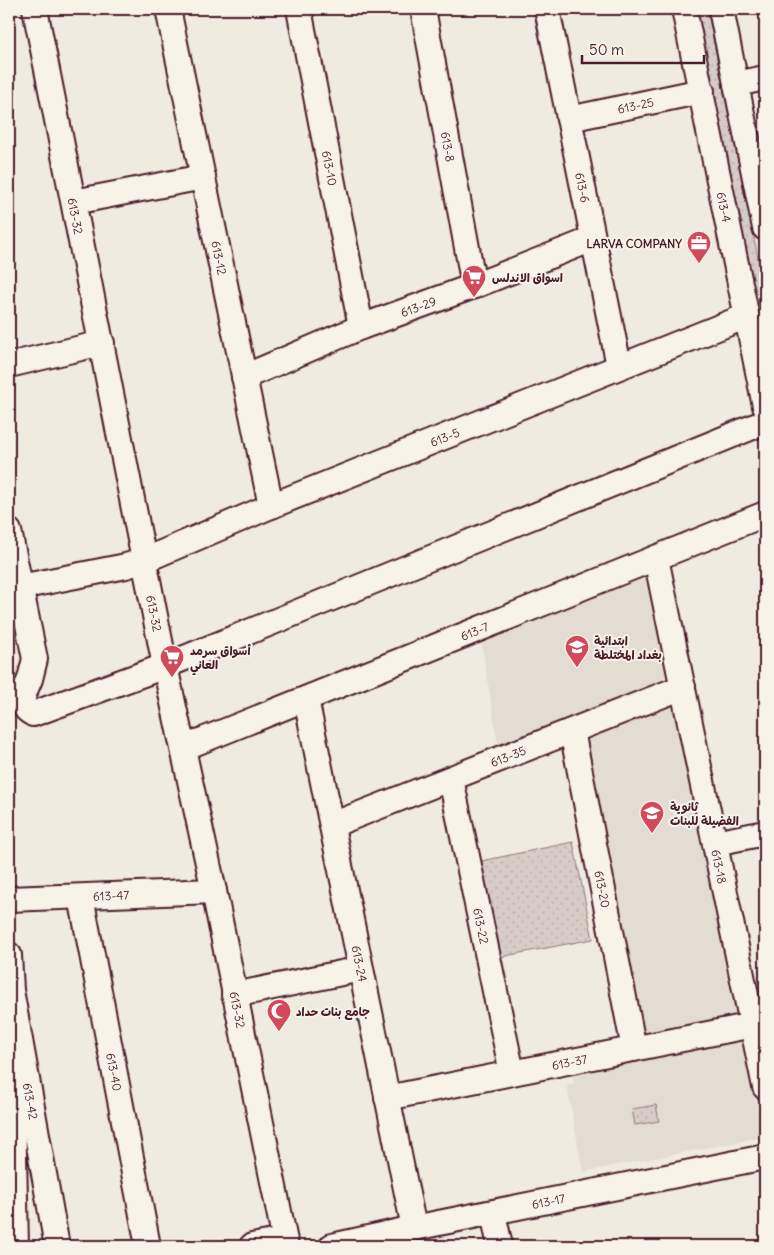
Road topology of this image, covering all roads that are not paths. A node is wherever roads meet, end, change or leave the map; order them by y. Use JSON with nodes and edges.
{"nodes":[{"id":1,"x":35,"y":9,"type":"edge"},
{"id":2,"x":168,"y":9,"type":"edge"},
{"id":3,"x":299,"y":9,"type":"edge"},
{"id":4,"x":423,"y":9,"type":"edge"},
{"id":5,"x":547,"y":9,"type":"edge"},
{"id":6,"x":684,"y":9,"type":"edge"},
{"id":7,"x":721,"y":9,"type":"edge"},
{"id":8,"x":765,"y":78,"type":"edge"},
{"id":9,"x":736,"y":84,"type":"junction"},
{"id":10,"x":702,"y":91,"type":"junction"},
{"id":11,"x":569,"y":118,"type":"junction"},
{"id":12,"x":203,"y":177,"type":"junction"},
{"id":13,"x":74,"y":202,"type":"junction"},
{"id":14,"x":765,"y":228,"type":"edge"},
{"id":15,"x":593,"y":239,"type":"junction"},
{"id":16,"x":474,"y":286,"type":"junction"},
{"id":17,"x":746,"y":316,"type":"junction"},
{"id":18,"x":361,"y":327,"type":"junction"},
{"id":19,"x":102,"y":343,"type":"junction"},
{"id":20,"x":9,"y":365,"type":"edge"},
{"id":21,"x":619,"y":366,"type":"junction"},
{"id":22,"x":244,"y":377,"type":"junction"},
{"id":23,"x":765,"y":406,"type":"edge"},
{"id":24,"x":765,"y":422,"type":"edge"},
{"id":25,"x":271,"y":506,"type":"junction"},
{"id":26,"x":765,"y":514,"type":"edge"},
{"id":27,"x":9,"y":531,"type":"edge"},
{"id":28,"x":656,"y":558,"type":"junction"},
{"id":29,"x":145,"y":560,"type":"junction"},
{"id":30,"x":20,"y":587,"type":"junction"},
{"id":31,"x":165,"y":666,"type":"junction"},
{"id":32,"x":683,"y":687,"type":"junction"},
{"id":33,"x":17,"y":692,"type":"edge"},
{"id":34,"x":306,"y":698,"type":"junction"},
{"id":35,"x":572,"y":731,"type":"junction"},
{"id":36,"x":183,"y":748,"type":"junction"},
{"id":37,"x":451,"y":779,"type":"junction"},
{"id":38,"x":332,"y":825,"type":"junction"},
{"id":39,"x":765,"y":833,"type":"edge"},
{"id":40,"x":715,"y":843,"type":"junction"},
{"id":41,"x":214,"y":891,"type":"junction"},
{"id":42,"x":81,"y":897,"type":"junction"},
{"id":43,"x":9,"y":899,"type":"edge"},
{"id":44,"x":9,"y":955,"type":"edge"},
{"id":45,"x":361,"y":969,"type":"junction"},
{"id":46,"x":11,"y":990,"type":"junction"},
{"id":47,"x":234,"y":995,"type":"junction"},
{"id":48,"x":753,"y":1025,"type":"junction"},
{"id":49,"x":634,"y":1049,"type":"junction"},
{"id":50,"x":512,"y":1073,"type":"junction"},
{"id":51,"x":765,"y":1086,"type":"edge"},
{"id":52,"x":387,"y":1098,"type":"junction"},
{"id":53,"x":765,"y":1157,"type":"edge"},
{"id":54,"x":493,"y":1213,"type":"junction"},
{"id":55,"x":414,"y":1228,"type":"junction"},
{"id":56,"x":285,"y":1243,"type":"edge"},
{"id":57,"x":16,"y":1246,"type":"edge"},
{"id":58,"x":56,"y":1246,"type":"edge"},
{"id":59,"x":148,"y":1246,"type":"edge"},
{"id":60,"x":252,"y":1246,"type":"edge"},
{"id":61,"x":332,"y":1246,"type":"edge"},
{"id":62,"x":500,"y":1246,"type":"edge"}],
"edges":[{"from":1,"to":13,"type":"street","name":"613-32"},
{"from":2,"to":12,"type":"street","name":"613-12"},
{"from":3,"to":18,"type":"street","name":"613-10"},
{"from":4,"to":16,"type":"street","name":"613-8"},
{"from":5,"to":11,"type":"street","name":"613-6"},
{"from":6,"to":10,"type":"street","name":"613-4"},
{"from":7,"to":9,"type":"street"},
{"from":8,"to":9,"type":"street"},
{"from":9,"to":14,"type":"street"},
{"from":10,"to":11,"type":"street","name":"613-25"},
{"from":10,"to":17,"type":"street","name":"613-4"},
{"from":11,"to":15,"type":"street","name":"613-6"},
{"from":12,"to":13,"type":"street"},
{"from":12,"to":22,"type":"street","name":"613-12"},
{"from":13,"to":19,"type":"street","name":"613-32"},
{"from":15,"to":16,"type":"street","name":"613-29"},
{"from":15,"to":21,"type":"street","name":"613-6"},
{"from":16,"to":18,"type":"street","name":"613-29"},
{"from":17,"to":21,"type":"street","name":"613-5"},
{"from":17,"to":23,"type":"street","name":"613-4"},
{"from":18,"to":22,"type":"street","name":"613-29"},
{"from":19,"to":20,"type":"street"},
{"from":19,"to":29,"type":"street","name":"613-32"},
{"from":21,"to":25,"type":"street","name":"613-5"},
{"from":22,"to":25,"type":"street","name":"613-12"},
{"from":24,"to":31,"type":"street"},
{"from":25,"to":29,"type":"street","name":"613-5"},
{"from":26,"to":28,"type":"street","name":"613-7"},
{"from":27,"to":30,"type":"street"},
{"from":28,"to":32,"type":"street","name":"613-18"},
{"from":28,"to":34,"type":"street","name":"613-7"},
{"from":29,"to":30,"type":"street","name":"613-5"},
{"from":29,"to":31,"type":"street","name":"613-32"},
{"from":30,"to":33,"type":"street"},
{"from":31,"to":33,"type":"street"},
{"from":31,"to":36,"type":"street","name":"613-32"},
{"from":32,"to":35,"type":"street","name":"613-35"},
{"from":32,"to":40,"type":"street","name":"613-18"},
{"from":34,"to":36,"type":"street","name":"613-7"},
{"from":34,"to":38,"type":"street","name":"613-24"},
{"from":35,"to":37,"type":"street","name":"613-35"},
{"from":35,"to":49,"type":"street","name":"613-20"},
{"from":36,"to":41,"type":"street","name":"613-32"},
{"from":37,"to":38,"type":"street","name":"613-35"},
{"from":37,"to":50,"type":"street","name":"613-22"},
{"from":38,"to":45,"type":"street","name":"613-24"},
{"from":39,"to":40,"type":"street"},
{"from":40,"to":48,"type":"street","name":"613-18"},
{"from":41,"to":42,"type":"street","name":"613-47"},
{"from":41,"to":47,"type":"street","name":"613-32"},
{"from":42,"to":43,"type":"street","name":"613-47"},
{"from":42,"to":59,"type":"street","name":"613-40"},
{"from":44,"to":46,"type":"street","name":"613-42"},
{"from":45,"to":47,"type":"street"},
{"from":45,"to":52,"type":"street","name":"613-24"},
{"from":46,"to":57,"type":"street"},
{"from":46,"to":58,"type":"street","name":"613-42"},
{"from":47,"to":56,"type":"street","name":"613-32"},
{"from":48,"to":49,"type":"street","name":"613-37"},
{"from":48,"to":51,"type":"street","name":"613-18"},
{"from":49,"to":50,"type":"street","name":"613-37"},
{"from":50,"to":52,"type":"street","name":"613-37"},
{"from":52,"to":55,"type":"street","name":"613-24"},
{"from":53,"to":54,"type":"street","name":"613-17"},
{"from":54,"to":55,"type":"street","name":"613-17"},
{"from":54,"to":62,"type":"street"},
{"from":55,"to":61,"type":"street","name":"613-17"},
{"from":56,"to":60,"type":"street"}]}
